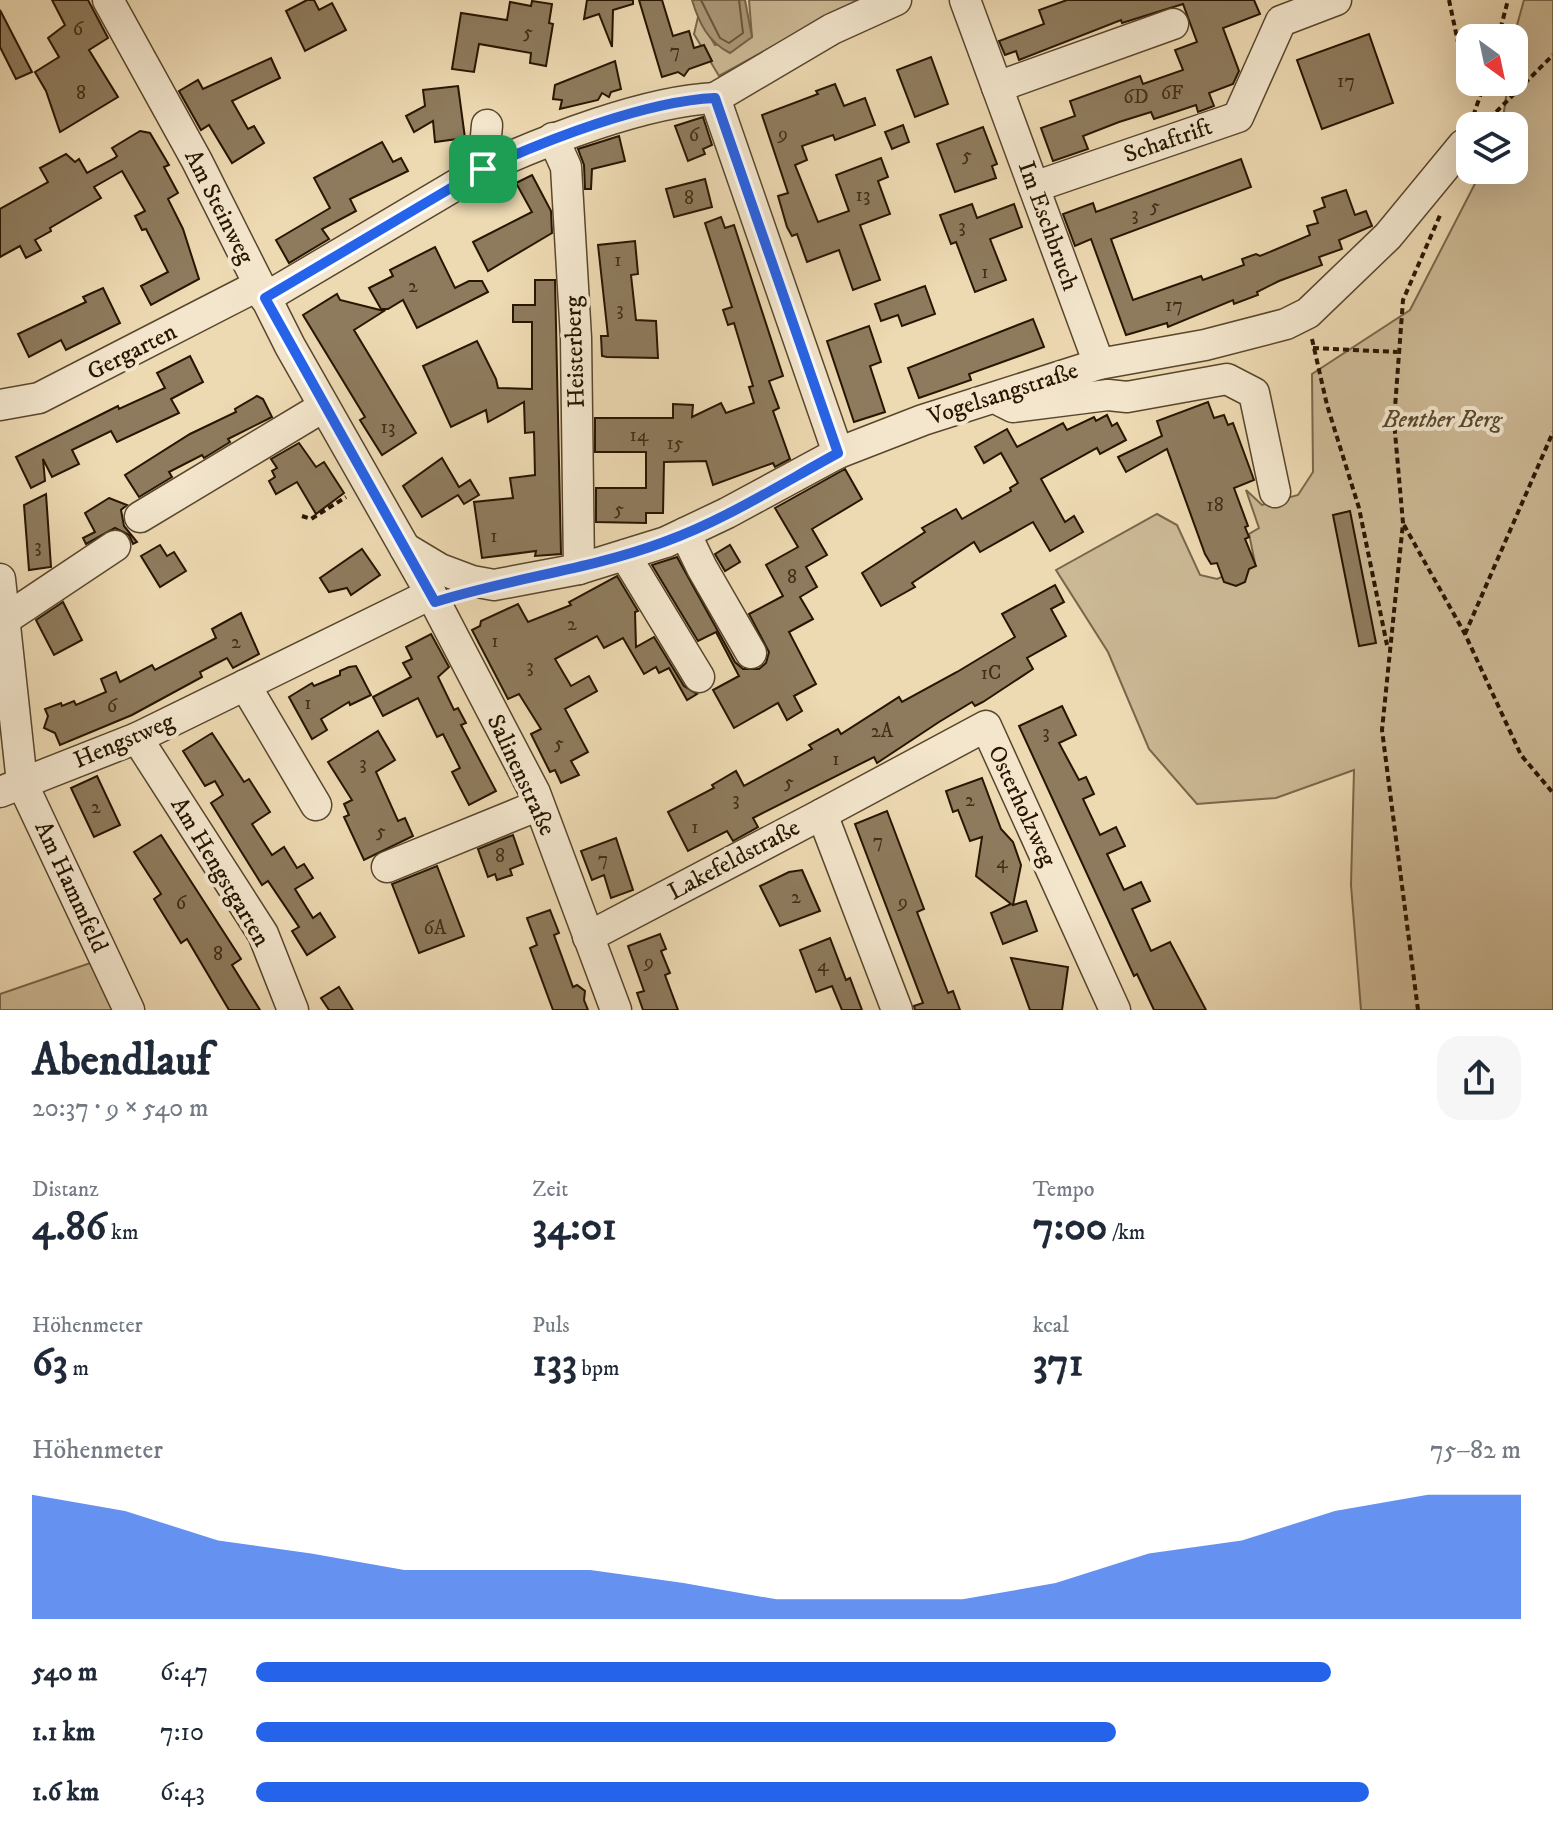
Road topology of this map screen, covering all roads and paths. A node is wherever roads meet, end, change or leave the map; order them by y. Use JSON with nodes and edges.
{"nodes":[{"id":1,"x":896,"y":0,"type":"edge"},
{"id":2,"x":965,"y":0,"type":"edge"},
{"id":3,"x":1336,"y":0,"type":"edge"},
{"id":4,"x":1449,"y":0,"type":"edge"},
{"id":5,"x":1508,"y":0,"type":"edge"},
{"id":6,"x":115,"y":3,"type":"edge"},
{"id":7,"x":1173,"y":24,"type":"dead end"},
{"id":8,"x":1502,"y":24,"type":"edge"},
{"id":9,"x":1456,"y":33,"type":"edge"},
{"id":10,"x":1553,"y":55,"type":"edge"},
{"id":11,"x":997,"y":87,"type":"junction"},
{"id":12,"x":715,"y":98,"type":"junction"},
{"id":13,"x":1495,"y":112,"type":"edge"},
{"id":14,"x":487,"y":125,"type":"dead end"},
{"id":15,"x":553,"y":138,"type":"junction"},
{"id":16,"x":1456,"y":154,"type":"edge"},
{"id":17,"x":483,"y":169,"type":"junction"},
{"id":18,"x":1034,"y":187,"type":"junction"},
{"id":19,"x":1442,"y":209,"type":"dead end"},
{"id":20,"x":262,"y":292,"type":"junction"},
{"id":21,"x":1308,"y":313,"type":"junction"},
{"id":22,"x":1313,"y":348,"type":"junction"},
{"id":23,"x":1397,"y":352,"type":"junction"},
{"id":24,"x":1099,"y":364,"type":"junction"},
{"id":25,"x":992,"y":396,"type":"junction"},
{"id":26,"x":0,"y":405,"type":"edge"},
{"id":27,"x":323,"y":407,"type":"junction"},
{"id":28,"x":1553,"y":432,"type":"edge"},
{"id":29,"x":838,"y":453,"type":"junction"},
{"id":30,"x":355,"y":491,"type":"dead end"},
{"id":31,"x":1275,"y":492,"type":"dead end"},
{"id":32,"x":302,"y":516,"type":"dead end"},
{"id":33,"x":140,"y":517,"type":"dead end"},
{"id":34,"x":1403,"y":523,"type":"junction"},
{"id":35,"x":685,"y":533,"type":"junction"},
{"id":36,"x":115,"y":546,"type":"dead end"},
{"id":37,"x":405,"y":548,"type":"junction"},
{"id":38,"x":625,"y":555,"type":"junction"},
{"id":39,"x":579,"y":569,"type":"junction"},
{"id":40,"x":0,"y":579,"type":"edge"},
{"id":41,"x":494,"y":585,"type":"junction"},
{"id":42,"x":433,"y":598,"type":"junction"},
{"id":43,"x":4,"y":620,"type":"junction"},
{"id":44,"x":1465,"y":634,"type":"junction"},
{"id":45,"x":1389,"y":651,"type":"junction"},
{"id":46,"x":751,"y":653,"type":"dead end"},
{"id":47,"x":699,"y":677,"type":"dead end"},
{"id":48,"x":245,"y":685,"type":"junction"},
{"id":49,"x":137,"y":738,"type":"junction"},
{"id":50,"x":11,"y":788,"type":"edge"},
{"id":51,"x":1553,"y":793,"type":"edge"},
{"id":52,"x":316,"y":805,"type":"dead end"},
{"id":53,"x":539,"y":805,"type":"junction"},
{"id":54,"x":822,"y":814,"type":"junction"},
{"id":55,"x":387,"y":867,"type":"dead end"},
{"id":56,"x":588,"y":937,"type":"junction"},
{"id":57,"x":129,"y":1010,"type":"edge"},
{"id":58,"x":293,"y":1010,"type":"edge"},
{"id":59,"x":616,"y":1010,"type":"edge"},
{"id":60,"x":897,"y":1010,"type":"edge"},
{"id":61,"x":1115,"y":1010,"type":"edge"},
{"id":62,"x":1418,"y":1010,"type":"edge"}],
"edges":[{"from":1,"to":12,"type":"street"},
{"from":2,"to":11,"type":"street","name":"Im Eschbruch"},
{"from":3,"to":18,"type":"street","name":"Schaftrift"},
{"from":4,"to":9,"type":"path"},
{"from":5,"to":8,"type":"path"},
{"from":6,"to":20,"type":"street","name":"Am Steinweg"},
{"from":7,"to":11,"type":"street"},
{"from":10,"to":13,"type":"path"},
{"from":11,"to":18,"type":"street","name":"Im Eschbruch"},
{"from":12,"to":15,"type":"street","name":"Gergarten"},
{"from":12,"to":29,"type":"street"},
{"from":14,"to":17,"type":"street"},
{"from":15,"to":17,"type":"street","name":"Gergarten"},
{"from":15,"to":39,"type":"street","name":"Heisterberg"},
{"from":16,"to":21,"type":"street","name":"Vogelsangstraße"},
{"from":17,"to":20,"type":"street","name":"Gergarten"},
{"from":18,"to":24,"type":"street","name":"Im Eschbruch"},
{"from":19,"to":23,"type":"path"},
{"from":20,"to":26,"type":"street","name":"Gergarten"},
{"from":20,"to":27,"type":"street","name":"Am Steinweg"},
{"from":21,"to":22,"type":"path"},
{"from":21,"to":24,"type":"street","name":"Vogelsangstraße"},
{"from":22,"to":23,"type":"path"},
{"from":22,"to":45,"type":"path"},
{"from":23,"to":34,"type":"path"},
{"from":24,"to":25,"type":"street","name":"Vogelsangstraße"},
{"from":25,"to":29,"type":"street","name":"Vogelsangstraße"},
{"from":25,"to":31,"type":"street"},
{"from":27,"to":33,"type":"street"},
{"from":27,"to":37,"type":"street","name":"Am Steinweg"},
{"from":28,"to":44,"type":"path"},
{"from":29,"to":35,"type":"street","name":"Vogelsangstraße"},
{"from":30,"to":32,"type":"path"},
{"from":34,"to":44,"type":"path"},
{"from":34,"to":45,"type":"path"},
{"from":35,"to":38,"type":"street","name":"Vogelsangstraße"},
{"from":35,"to":46,"type":"street"},
{"from":36,"to":43,"type":"street"},
{"from":37,"to":41,"type":"street","name":"Vogelsangstraße"},
{"from":37,"to":42,"type":"street","name":"Salinenstraße"},
{"from":38,"to":39,"type":"street","name":"Vogelsangstraße"},
{"from":38,"to":47,"type":"street"},
{"from":39,"to":41,"type":"street","name":"Vogelsangstraße"},
{"from":40,"to":43,"type":"street","name":"Am Hammfeld"},
{"from":41,"to":42,"type":"street","name":"Vogelsangstraße"},
{"from":42,"to":48,"type":"street","name":"Hengstweg"},
{"from":42,"to":53,"type":"street","name":"Salinenstraße"},
{"from":43,"to":50,"type":"street","name":"Am Hammfeld"},
{"from":44,"to":51,"type":"path"},
{"from":45,"to":62,"type":"path"},
{"from":48,"to":49,"type":"street","name":"Hengstweg"},
{"from":48,"to":52,"type":"street"},
{"from":49,"to":50,"type":"street","name":"Hengstweg"},
{"from":49,"to":58,"type":"street","name":"Am Hengstgarten"},
{"from":50,"to":57,"type":"street","name":"Am Hammfeld"},
{"from":53,"to":55,"type":"street"},
{"from":53,"to":56,"type":"street","name":"Salinenstraße"},
{"from":54,"to":56,"type":"street","name":"Lakefeldstraße"},
{"from":54,"to":60,"type":"street","name":"Lakefeldstraße"},
{"from":54,"to":61,"type":"street","name":"Osterholzweg"},
{"from":56,"to":59,"type":"street","name":"Salinenstraße"}]}
